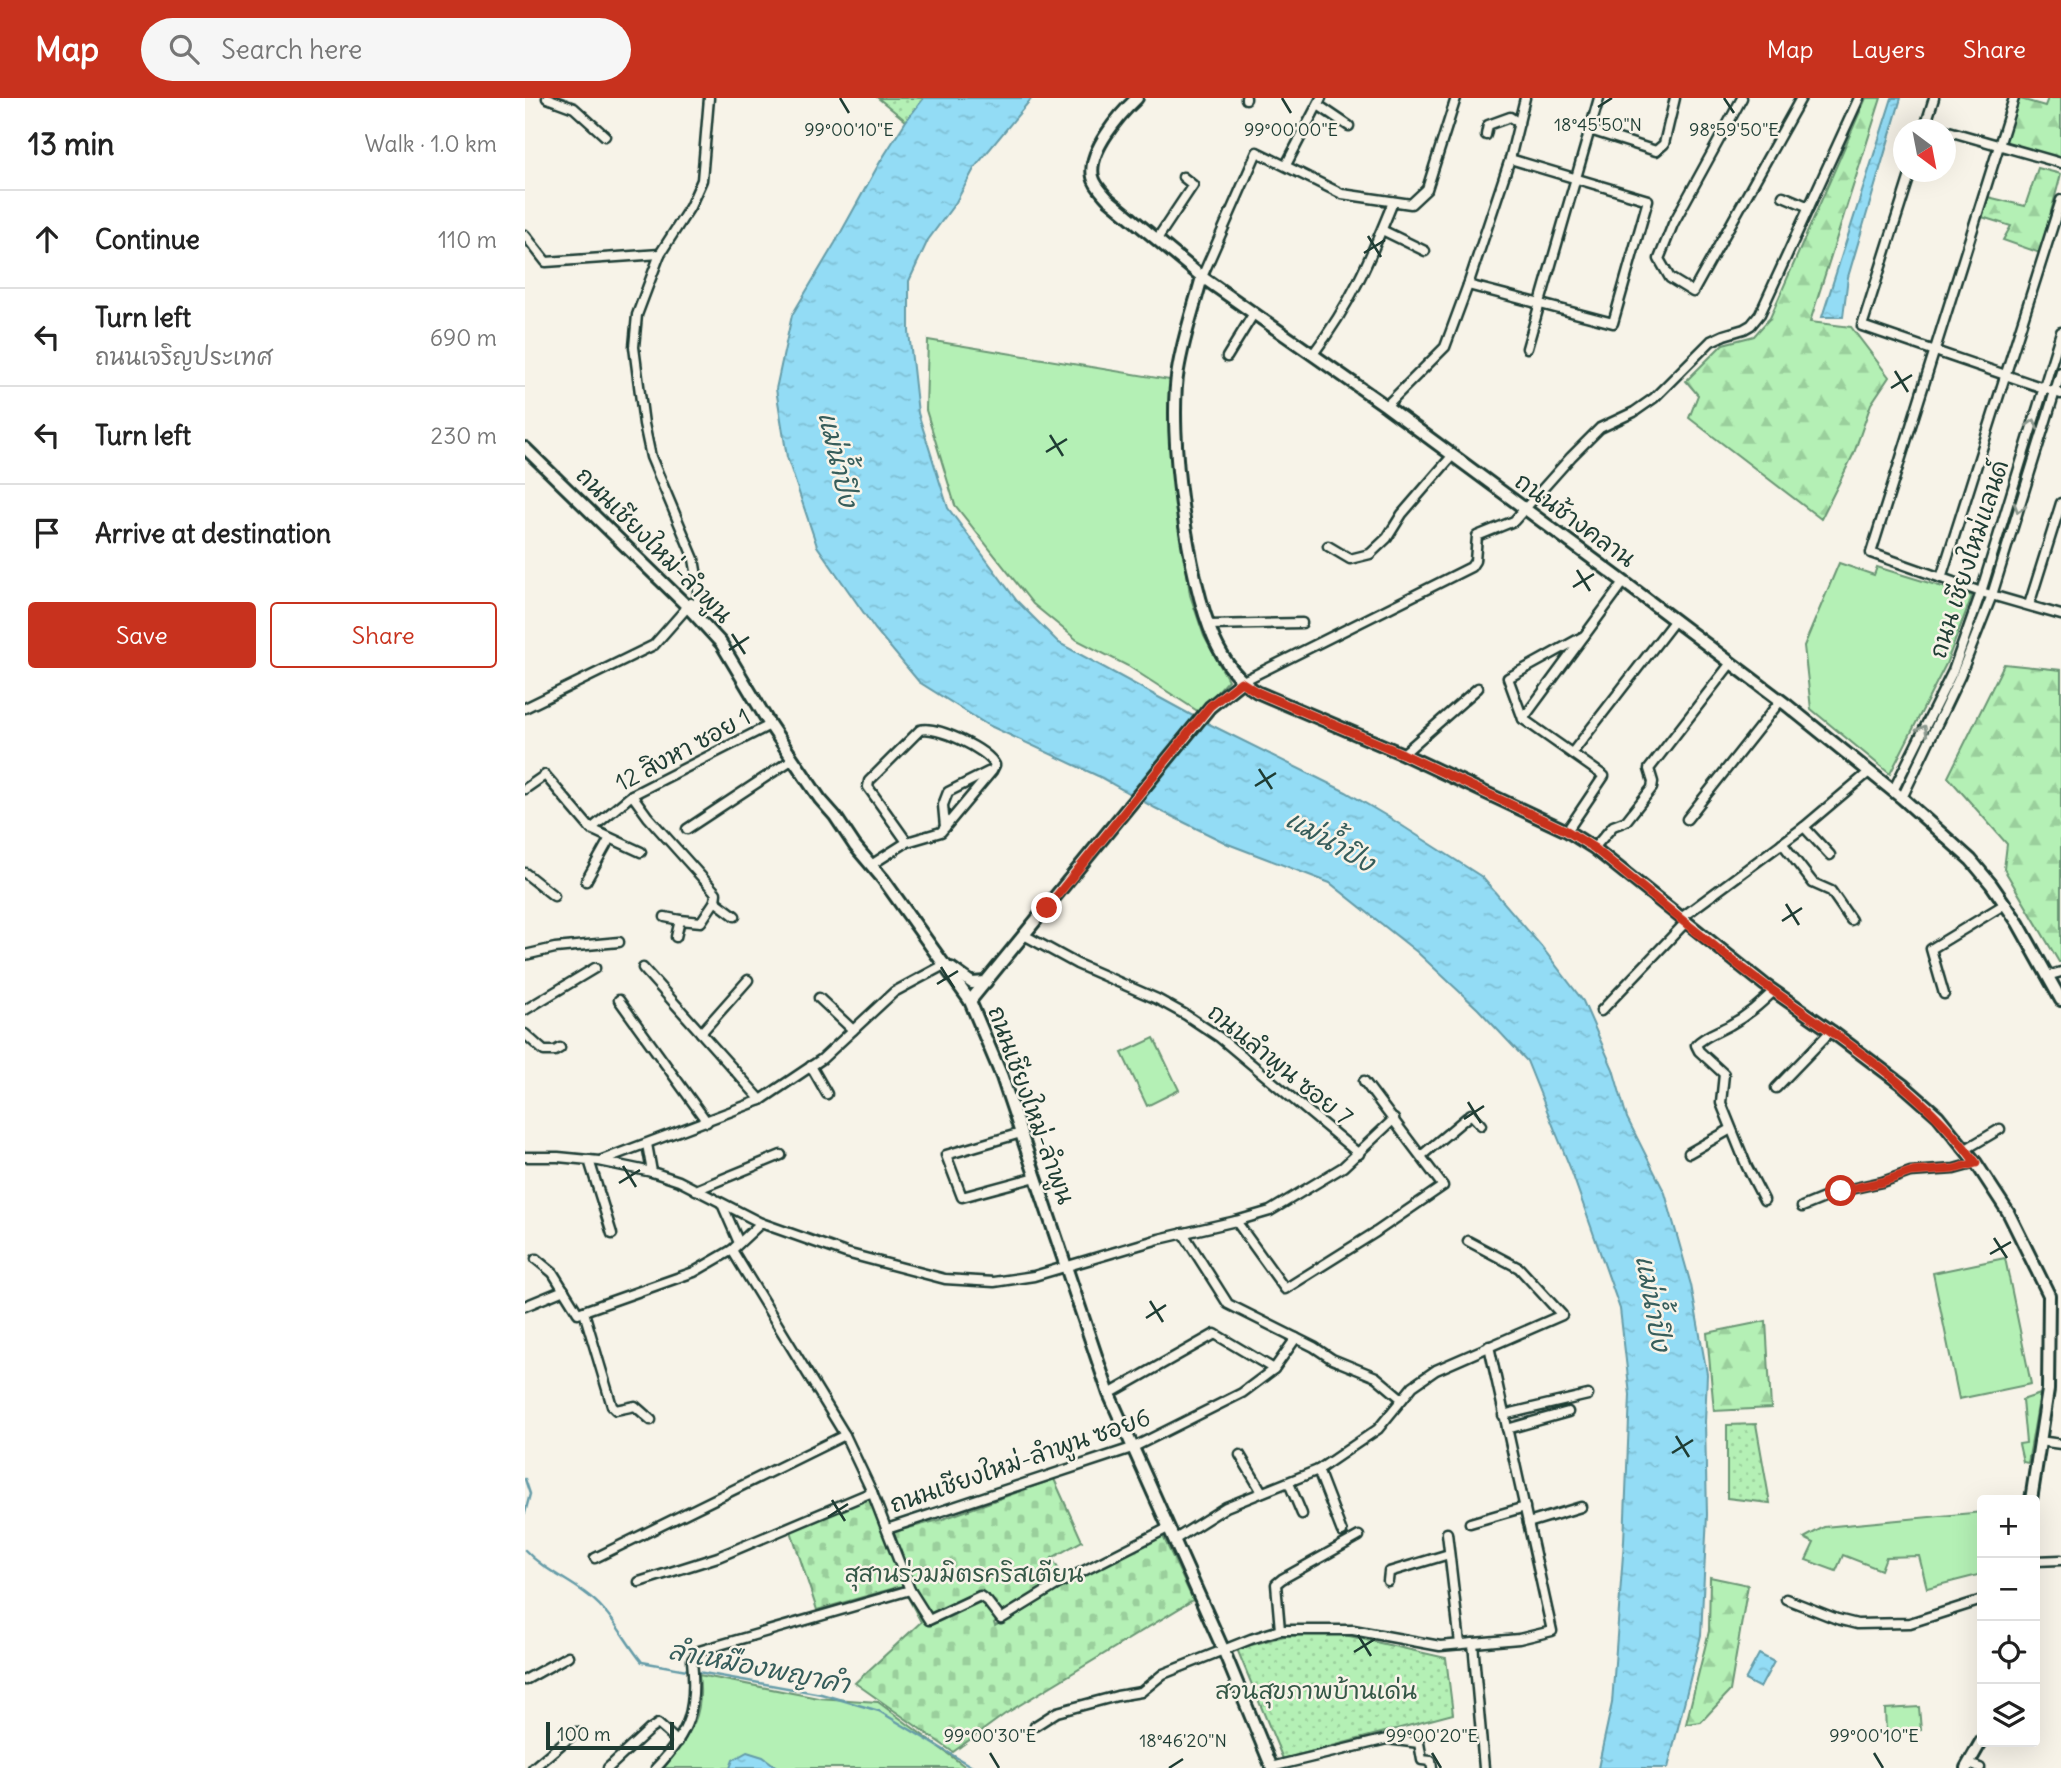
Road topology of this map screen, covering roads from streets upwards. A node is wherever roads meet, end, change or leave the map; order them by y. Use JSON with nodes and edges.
{"nodes":[{"id":1,"x":547,"y":98,"type":"edge"},
{"id":2,"x":709,"y":98,"type":"edge"},
{"id":3,"x":1137,"y":98,"type":"edge"},
{"id":4,"x":1456,"y":98,"type":"edge"},
{"id":5,"x":1525,"y":98,"type":"edge"},
{"id":6,"x":1599,"y":98,"type":"edge"},
{"id":7,"x":1675,"y":98,"type":"edge"},
{"id":8,"x":1742,"y":98,"type":"edge"},
{"id":9,"x":1801,"y":98,"type":"edge"},
{"id":10,"x":1859,"y":98,"type":"edge"},
{"id":11,"x":1934,"y":98,"type":"edge"},
{"id":12,"x":2014,"y":98,"type":"edge"},
{"id":13,"x":1319,"y":101,"type":"edge"},
{"id":14,"x":1927,"y":119,"type":"edge"},
{"id":15,"x":1519,"y":123,"type":"junction"},
{"id":16,"x":1349,"y":125,"type":"dead end"},
{"id":17,"x":1590,"y":130,"type":"junction"},
{"id":18,"x":1956,"y":133,"type":"edge"},
{"id":19,"x":605,"y":135,"type":"dead end"},
{"id":20,"x":1486,"y":135,"type":"dead end"},
{"id":21,"x":2000,"y":147,"type":"junction"},
{"id":22,"x":1510,"y":159,"type":"junction"},
{"id":23,"x":2061,"y":163,"type":"edge"},
{"id":24,"x":1286,"y":165,"type":"junction"},
{"id":25,"x":1183,"y":177,"type":"dead end"},
{"id":26,"x":1576,"y":179,"type":"junction"},
{"id":27,"x":1908,"y":182,"type":"edge"},
{"id":28,"x":1783,"y":196,"type":"dead end"},
{"id":29,"x":2061,"y":200,"type":"edge"},
{"id":30,"x":1394,"y":202,"type":"junction"},
{"id":31,"x":1809,"y":207,"type":"junction"},
{"id":32,"x":1382,"y":230,"type":"junction"},
{"id":33,"x":525,"y":235,"type":"edge"},
{"id":34,"x":1157,"y":239,"type":"junction"},
{"id":35,"x":1425,"y":251,"type":"dead end"},
{"id":36,"x":660,"y":254,"type":"junction"},
{"id":37,"x":1202,"y":276,"type":"junction"},
{"id":38,"x":1468,"y":285,"type":"junction"},
{"id":39,"x":1541,"y":304,"type":"junction"},
{"id":40,"x":1254,"y":313,"type":"junction"},
{"id":41,"x":2061,"y":332,"type":"edge"},
{"id":42,"x":1527,"y":348,"type":"dead end"},
{"id":43,"x":1936,"y":352,"type":"junction"},
{"id":44,"x":1313,"y":354,"type":"junction"},
{"id":45,"x":1227,"y":357,"type":"dead end"},
{"id":46,"x":2061,"y":372,"type":"edge"},
{"id":47,"x":2007,"y":375,"type":"junction"},
{"id":48,"x":2044,"y":388,"type":"junction"},
{"id":49,"x":2058,"y":393,"type":"edge"},
{"id":50,"x":1386,"y":405,"type":"junction"},
{"id":51,"x":525,"y":447,"type":"edge"},
{"id":52,"x":1452,"y":456,"type":"junction"},
{"id":53,"x":2061,"y":503,"type":"edge"},
{"id":54,"x":1525,"y":511,"type":"junction"},
{"id":55,"x":1328,"y":546,"type":"dead end"},
{"id":56,"x":1941,"y":578,"type":"junction"},
{"id":57,"x":1624,"y":582,"type":"junction"},
{"id":58,"x":1981,"y":592,"type":"junction"},
{"id":59,"x":1992,"y":595,"type":"junction"},
{"id":60,"x":698,"y":596,"type":"junction"},
{"id":61,"x":2029,"y":605,"type":"junction"},
{"id":62,"x":687,"y":606,"type":"junction"},
{"id":63,"x":2061,"y":615,"type":"edge"},
{"id":64,"x":698,"y":617,"type":"junction"},
{"id":65,"x":1675,"y":620,"type":"junction"},
{"id":66,"x":1302,"y":623,"type":"dead end"},
{"id":67,"x":1209,"y":625,"type":"junction"},
{"id":68,"x":1584,"y":636,"type":"junction"},
{"id":69,"x":1731,"y":663,"type":"junction"},
{"id":70,"x":1241,"y":682,"type":"junction"},
{"id":71,"x":1478,"y":688,"type":"dead end"},
{"id":72,"x":1780,"y":700,"type":"junction"},
{"id":73,"x":525,"y":708,"type":"edge"},
{"id":74,"x":1523,"y":719,"type":"junction"},
{"id":75,"x":770,"y":725,"type":"junction"},
{"id":76,"x":1572,"y":753,"type":"junction"},
{"id":77,"x":1403,"y":754,"type":"junction"},
{"id":78,"x":793,"y":759,"type":"junction"},
{"id":79,"x":992,"y":771,"type":"junction"},
{"id":80,"x":1869,"y":772,"type":"junction"},
{"id":81,"x":525,"y":789,"type":"edge"},
{"id":82,"x":1897,"y":794,"type":"junction"},
{"id":83,"x":632,"y":795,"type":"junction"},
{"id":84,"x":1688,"y":819,"type":"dead end"},
{"id":85,"x":945,"y":827,"type":"junction"},
{"id":86,"x":1804,"y":827,"type":"junction"},
{"id":87,"x":591,"y":829,"type":"junction"},
{"id":88,"x":687,"y":829,"type":"dead end"},
{"id":89,"x":1567,"y":831,"type":"junction"},
{"id":90,"x":610,"y":838,"type":"junction"},
{"id":91,"x":907,"y":842,"type":"junction"},
{"id":92,"x":1782,"y":843,"type":"junction"},
{"id":93,"x":1594,"y":848,"type":"junction"},
{"id":94,"x":641,"y":852,"type":"dead end"},
{"id":95,"x":1830,"y":855,"type":"dead end"},
{"id":96,"x":871,"y":865,"type":"junction"},
{"id":97,"x":525,"y":873,"type":"edge"},
{"id":98,"x":586,"y":881,"type":"dead end"},
{"id":99,"x":554,"y":896,"type":"dead end"},
{"id":100,"x":715,"y":901,"type":"junction"},
{"id":101,"x":2005,"y":904,"type":"junction"},
{"id":102,"x":735,"y":916,"type":"dead end"},
{"id":103,"x":665,"y":917,"type":"dead end"},
{"id":104,"x":1851,"y":919,"type":"dead end"},
{"id":105,"x":680,"y":920,"type":"junction"},
{"id":106,"x":1683,"y":920,"type":"junction"},
{"id":107,"x":1024,"y":935,"type":"junction"},
{"id":108,"x":676,"y":937,"type":"dead end"},
{"id":109,"x":619,"y":942,"type":"dead end"},
{"id":110,"x":525,"y":955,"type":"edge"},
{"id":111,"x":946,"y":964,"type":"junction"},
{"id":112,"x":596,"y":968,"type":"dead end"},
{"id":113,"x":643,"y":968,"type":"dead end"},
{"id":114,"x":2061,"y":972,"type":"edge"},
{"id":115,"x":2047,"y":976,"type":"junction"},
{"id":116,"x":748,"y":980,"type":"dead end"},
{"id":117,"x":987,"y":980,"type":"junction"},
{"id":118,"x":1774,"y":991,"type":"junction"},
{"id":119,"x":1944,"y":994,"type":"dead end"},
{"id":120,"x":819,"y":998,"type":"dead end"},
{"id":121,"x":619,"y":1000,"type":"dead end"},
{"id":122,"x":2061,"y":1000,"type":"edge"},
{"id":123,"x":970,"y":1001,"type":"junction"},
{"id":124,"x":525,"y":1010,"type":"edge"},
{"id":125,"x":1601,"y":1011,"type":"dead end"},
{"id":126,"x":978,"y":1018,"type":"junction"},
{"id":127,"x":853,"y":1030,"type":"junction"},
{"id":128,"x":1831,"y":1031,"type":"junction"},
{"id":129,"x":701,"y":1033,"type":"junction"},
{"id":130,"x":525,"y":1034,"type":"edge"},
{"id":131,"x":560,"y":1048,"type":"dead end"},
{"id":132,"x":811,"y":1066,"type":"junction"},
{"id":133,"x":1364,"y":1082,"type":"dead end"},
{"id":134,"x":1776,"y":1088,"type":"dead end"},
{"id":135,"x":827,"y":1094,"type":"dead end"},
{"id":136,"x":761,"y":1100,"type":"junction"},
{"id":137,"x":1394,"y":1119,"type":"junction"},
{"id":138,"x":707,"y":1122,"type":"junction"},
{"id":139,"x":1481,"y":1125,"type":"dead end"},
{"id":140,"x":1731,"y":1129,"type":"junction"},
{"id":141,"x":2000,"y":1129,"type":"dead end"},
{"id":142,"x":1021,"y":1133,"type":"junction"},
{"id":143,"x":647,"y":1144,"type":"junction"},
{"id":144,"x":1966,"y":1149,"type":"junction"},
{"id":145,"x":1689,"y":1153,"type":"dead end"},
{"id":146,"x":1359,"y":1154,"type":"junction"},
{"id":147,"x":781,"y":1155,"type":"dead end"},
{"id":148,"x":1421,"y":1156,"type":"junction"},
{"id":149,"x":525,"y":1157,"type":"edge"},
{"id":150,"x":594,"y":1160,"type":"junction"},
{"id":151,"x":1976,"y":1163,"type":"junction"},
{"id":152,"x":652,"y":1172,"type":"junction"},
{"id":153,"x":1036,"y":1177,"type":"junction"},
{"id":154,"x":697,"y":1190,"type":"junction"},
{"id":155,"x":1764,"y":1200,"type":"dead end"},
{"id":156,"x":722,"y":1204,"type":"junction"},
{"id":157,"x":1802,"y":1207,"type":"dead end"},
{"id":158,"x":1236,"y":1221,"type":"junction"},
{"id":159,"x":761,"y":1223,"type":"junction"},
{"id":160,"x":1183,"y":1233,"type":"junction"},
{"id":161,"x":612,"y":1234,"type":"dead end"},
{"id":162,"x":1468,"y":1241,"type":"dead end"},
{"id":163,"x":739,"y":1243,"type":"junction"},
{"id":164,"x":731,"y":1250,"type":"junction"},
{"id":165,"x":536,"y":1259,"type":"dead end"},
{"id":166,"x":1066,"y":1265,"type":"junction"},
{"id":167,"x":564,"y":1290,"type":"junction"},
{"id":168,"x":2049,"y":1295,"type":"junction"},
{"id":169,"x":2061,"y":1299,"type":"edge"},
{"id":170,"x":525,"y":1306,"type":"edge"},
{"id":171,"x":581,"y":1312,"type":"junction"},
{"id":172,"x":1296,"y":1338,"type":"junction"},
{"id":173,"x":1489,"y":1346,"type":"junction"},
{"id":174,"x":1273,"y":1369,"type":"junction"},
{"id":175,"x":1109,"y":1394,"type":"junction"},
{"id":176,"x":1588,"y":1395,"type":"dead end"},
{"id":177,"x":1402,"y":1399,"type":"junction"},
{"id":178,"x":1568,"y":1412,"type":"dead end"},
{"id":179,"x":1503,"y":1415,"type":"junction"},
{"id":180,"x":651,"y":1420,"type":"dead end"},
{"id":181,"x":1507,"y":1429,"type":"junction"},
{"id":182,"x":845,"y":1435,"type":"junction"},
{"id":183,"x":2039,"y":1441,"type":"junction"},
{"id":184,"x":2061,"y":1444,"type":"edge"},
{"id":185,"x":1132,"y":1448,"type":"junction"},
{"id":186,"x":1240,"y":1455,"type":"dead end"},
{"id":187,"x":1318,"y":1470,"type":"junction"},
{"id":188,"x":1289,"y":1483,"type":"junction"},
{"id":189,"x":872,"y":1492,"type":"junction"},
{"id":190,"x":1262,"y":1492,"type":"junction"},
{"id":191,"x":2032,"y":1495,"type":"edge"},
{"id":192,"x":1525,"y":1507,"type":"junction"},
{"id":193,"x":1581,"y":1507,"type":"dead end"},
{"id":194,"x":1302,"y":1514,"type":"dead end"},
{"id":195,"x":1470,"y":1523,"type":"dead end"},
{"id":196,"x":1528,"y":1523,"type":"junction"},
{"id":197,"x":1168,"y":1528,"type":"junction"},
{"id":198,"x":887,"y":1529,"type":"junction"},
{"id":199,"x":1342,"y":1532,"type":"dead end"},
{"id":200,"x":1447,"y":1533,"type":"dead end"},
{"id":201,"x":1359,"y":1536,"type":"dead end"},
{"id":202,"x":1174,"y":1540,"type":"junction"},
{"id":203,"x":1449,"y":1554,"type":"junction"},
{"id":204,"x":595,"y":1558,"type":"dead end"},
{"id":205,"x":2061,"y":1560,"type":"edge"},
{"id":206,"x":2040,"y":1561,"type":"edge"},
{"id":207,"x":1388,"y":1581,"type":"dead end"},
{"id":208,"x":639,"y":1582,"type":"dead end"},
{"id":209,"x":910,"y":1590,"type":"junction"},
{"id":210,"x":1786,"y":1599,"type":"dead end"},
{"id":211,"x":1977,"y":1602,"type":"edge"},
{"id":212,"x":1280,"y":1630,"type":"junction"},
{"id":213,"x":1473,"y":1643,"type":"junction"},
{"id":214,"x":1460,"y":1644,"type":"junction"},
{"id":215,"x":1223,"y":1649,"type":"junction"},
{"id":216,"x":568,"y":1656,"type":"dead end"},
{"id":217,"x":525,"y":1680,"type":"edge"},
{"id":218,"x":1035,"y":1726,"type":"dead end"},
{"id":219,"x":576,"y":1732,"type":"dead end"},
{"id":220,"x":678,"y":1742,"type":"junction"},
{"id":221,"x":1978,"y":1747,"type":"edge"},
{"id":222,"x":1967,"y":1766,"type":"edge"},
{"id":223,"x":533,"y":1768,"type":"edge"},
{"id":224,"x":608,"y":1768,"type":"edge"},
{"id":225,"x":656,"y":1768,"type":"edge"},
{"id":226,"x":1271,"y":1768,"type":"edge"},
{"id":227,"x":1432,"y":1768,"type":"edge"},
{"id":228,"x":1485,"y":1768,"type":"edge"},
{"id":229,"x":1980,"y":1768,"type":"edge"}],
"edges":[{"from":1,"to":19,"type":"street"},
{"from":2,"to":36,"type":"street"},
{"from":3,"to":34,"type":"street","name":"ถนนช้างคลาน"},
{"from":4,"to":30,"type":"street"},
{"from":5,"to":15,"type":"street"},
{"from":6,"to":17,"type":"street"},
{"from":7,"to":17,"type":"street"},
{"from":8,"to":9,"type":"street"},
{"from":10,"to":31,"type":"street"},
{"from":11,"to":14,"type":"street"},
{"from":12,"to":21,"type":"street"},
{"from":13,"to":16,"type":"street"},
{"from":13,"to":24,"type":"street"},
{"from":15,"to":20,"type":"street"},
{"from":15,"to":22,"type":"street"},
{"from":17,"to":26,"type":"street"},
{"from":18,"to":21,"type":"street"},
{"from":21,"to":23,"type":"street"},
{"from":21,"to":43,"type":"street"},
{"from":22,"to":26,"type":"street"},
{"from":22,"to":38,"type":"street"},
{"from":24,"to":30,"type":"street"},
{"from":24,"to":37,"type":"street"},
{"from":25,"to":34,"type":"street"},
{"from":26,"to":39,"type":"street"},
{"from":26,"to":39,"type":"street"},
{"from":27,"to":43,"type":"street"},
{"from":28,"to":31,"type":"street"},
{"from":29,"to":47,"type":"street"},
{"from":30,"to":32,"type":"street"},
{"from":31,"to":54,"type":"street"},
{"from":32,"to":35,"type":"street"},
{"from":32,"to":44,"type":"street"},
{"from":33,"to":36,"type":"street"},
{"from":34,"to":37,"type":"street","name":"ถนนช้างคลาน"},
{"from":36,"to":60,"type":"street"},
{"from":37,"to":40,"type":"street","name":"ถนนช้างคลาน"},
{"from":37,"to":67,"type":"street"},
{"from":38,"to":39,"type":"street"},
{"from":38,"to":50,"type":"street"},
{"from":39,"to":42,"type":"street"},
{"from":40,"to":44,"type":"street","name":"ถนนช้างคลาน"},
{"from":40,"to":45,"type":"street"},
{"from":41,"to":48,"type":"street","name":"ถนน เชียงใหม่แลนด์"},
{"from":43,"to":47,"type":"street"},
{"from":43,"to":56,"type":"street"},
{"from":44,"to":50,"type":"street","name":"ถนนช้างคลาน"},
{"from":46,"to":49,"type":"street","name":"ถนน เชียงใหม่แลนด์"},
{"from":47,"to":48,"type":"street"},
{"from":47,"to":56,"type":"street"},
{"from":48,"to":49,"type":"street"},
{"from":58,"to":48,"type":"street","name":"ถนน เชียงใหม่แลนด์","one_way":true},
{"from":49,"to":59,"type":"street","name":"ถนน เชียงใหม่แลนด์","one_way":true},
{"from":50,"to":52,"type":"street","name":"ถนนช้างคลาน"},
{"from":51,"to":62,"type":"street","name":"ถนนเชียงใหม่-ลำพูน"},
{"from":52,"to":54,"type":"street","name":"ถนนช้างคลาน"},
{"from":52,"to":55,"type":"street"},
{"from":53,"to":61,"type":"street"},
{"from":54,"to":57,"type":"street","name":"ถนนช้างคลาน"},
{"from":54,"to":70,"type":"street"},
{"from":56,"to":58,"type":"street"},
{"from":57,"to":65,"type":"street","name":"ถนนช้างคลาน"},
{"from":57,"to":68,"type":"street"},
{"from":58,"to":59,"type":"street"},
{"from":82,"to":58,"type":"street","name":"ถนน เชียงใหม่แลนด์","one_way":true},
{"from":59,"to":61,"type":"street"},
{"from":59,"to":82,"type":"street","name":"ถนน เชียงใหม่แลนด์"},
{"from":60,"to":62,"type":"street"},
{"from":60,"to":64,"type":"street"},
{"from":61,"to":63,"type":"street"},
{"from":62,"to":64,"type":"street","name":"ถนนเชียงใหม่-ลำพูน"},
{"from":62,"to":73,"type":"street"},
{"from":64,"to":75,"type":"street","name":"ถนนเชียงใหม่-ลำพูน"},
{"from":65,"to":69,"type":"street","name":"ถนนช้างคลาน"},
{"from":65,"to":76,"type":"street"},
{"from":66,"to":67,"type":"street"},
{"from":67,"to":70,"type":"street"},
{"from":68,"to":74,"type":"street"},
{"from":68,"to":74,"type":"street"},
{"from":69,"to":72,"type":"street","name":"ถนนช้างคลาน"},
{"from":69,"to":93,"type":"street"},
{"from":70,"to":77,"type":"street"},
{"from":70,"to":107,"type":"street"},
{"from":71,"to":77,"type":"street"},
{"from":72,"to":80,"type":"street","name":"ถนนช้างคลาน"},
{"from":72,"to":84,"type":"street"},
{"from":74,"to":76,"type":"street"},
{"from":75,"to":78,"type":"street","name":"ถนนเชียงใหม่-ลำพูน"},
{"from":75,"to":83,"type":"street","name":"12 สิงหา ซอย 1"},
{"from":76,"to":89,"type":"street"},
{"from":77,"to":89,"type":"street"},
{"from":78,"to":88,"type":"street"},
{"from":78,"to":96,"type":"street","name":"ถนนเชียงใหม่-ลำพูน"},
{"from":79,"to":85,"type":"street"},
{"from":79,"to":85,"type":"street"},
{"from":79,"to":91,"type":"street"},
{"from":80,"to":82,"type":"street","name":"ถนนช้างคลาน"},
{"from":80,"to":86,"type":"street"},
{"from":81,"to":87,"type":"street"},
{"from":82,"to":101,"type":"street","name":"ถนนช้างคลาน"},
{"from":83,"to":87,"type":"street","name":"12 สิงหา ซอย 1"},
{"from":83,"to":100,"type":"street"},
{"from":85,"to":91,"type":"street"},
{"from":86,"to":92,"type":"street"},
{"from":86,"to":95,"type":"street"},
{"from":87,"to":90,"type":"street"},
{"from":89,"to":93,"type":"street"},
{"from":90,"to":94,"type":"street"},
{"from":90,"to":98,"type":"street"},
{"from":91,"to":96,"type":"street"},
{"from":92,"to":104,"type":"street"},
{"from":92,"to":106,"type":"street"},
{"from":93,"to":106,"type":"street"},
{"from":96,"to":111,"type":"street","name":"ถนนเชียงใหม่-ลำพูน"},
{"from":97,"to":99,"type":"street"},
{"from":100,"to":102,"type":"street"},
{"from":100,"to":105,"type":"street"},
{"from":101,"to":115,"type":"street","name":"ถนนช้างคลาน"},
{"from":101,"to":119,"type":"street"},
{"from":103,"to":105,"type":"street"},
{"from":105,"to":108,"type":"street"},
{"from":106,"to":118,"type":"street"},
{"from":106,"to":125,"type":"street"},
{"from":107,"to":117,"type":"street"},
{"from":107,"to":146,"type":"street","name":"ถนนลำพูน ซอย 7"},
{"from":109,"to":110,"type":"street"},
{"from":111,"to":117,"type":"street"},
{"from":111,"to":123,"type":"street","name":"ถนนเชียงใหม่-ลำพูน"},
{"from":111,"to":127,"type":"street"},
{"from":112,"to":124,"type":"street"},
{"from":113,"to":129,"type":"street"},
{"from":114,"to":115,"type":"street"},
{"from":115,"to":122,"type":"street","name":"ถนนช้างคลาน"},
{"from":116,"to":129,"type":"street"},
{"from":117,"to":123,"type":"street"},
{"from":117,"to":126,"type":"street"},
{"from":118,"to":128,"type":"street"},
{"from":118,"to":140,"type":"street"},
{"from":120,"to":127,"type":"street"},
{"from":121,"to":138,"type":"street"},
{"from":123,"to":126,"type":"street","name":"ถนนเชียงใหม่-ลำพูน"},
{"from":126,"to":142,"type":"street","name":"ถนนเชียงใหม่-ลำพูน"},
{"from":127,"to":132,"type":"street"},
{"from":128,"to":134,"type":"street"},
{"from":128,"to":144,"type":"street"},
{"from":129,"to":136,"type":"street"},
{"from":130,"to":131,"type":"street"},
{"from":132,"to":135,"type":"street"},
{"from":132,"to":136,"type":"street"},
{"from":133,"to":137,"type":"street"},
{"from":136,"to":138,"type":"street"},
{"from":137,"to":146,"type":"street"},
{"from":137,"to":148,"type":"street"},
{"from":138,"to":143,"type":"street"},
{"from":139,"to":148,"type":"street"},
{"from":140,"to":145,"type":"street"},
{"from":140,"to":155,"type":"street"},
{"from":141,"to":144,"type":"street"},
{"from":142,"to":153,"type":"street","name":"ถนนเชียงใหม่-ลำพูน"},
{"from":142,"to":153,"type":"street"},
{"from":143,"to":150,"type":"street"},
{"from":143,"to":152,"type":"street"},
{"from":144,"to":151,"type":"street"},
{"from":146,"to":158,"type":"street"},
{"from":147,"to":154,"type":"street"},
{"from":148,"to":158,"type":"street"},
{"from":149,"to":150,"type":"street"},
{"from":150,"to":152,"type":"street"},
{"from":150,"to":161,"type":"street"},
{"from":151,"to":157,"type":"street"},
{"from":151,"to":168,"type":"street"},
{"from":152,"to":154,"type":"street"},
{"from":153,"to":166,"type":"street","name":"ถนนเชียงใหม่-ลำพูน"},
{"from":154,"to":156,"type":"street"},
{"from":156,"to":159,"type":"street"},
{"from":156,"to":163,"type":"street"},
{"from":158,"to":160,"type":"street"},
{"from":159,"to":163,"type":"street"},
{"from":159,"to":166,"type":"street"},
{"from":160,"to":166,"type":"street"},
{"from":160,"to":172,"type":"street"},
{"from":162,"to":173,"type":"street"},
{"from":163,"to":164,"type":"street"},
{"from":164,"to":171,"type":"street"},
{"from":164,"to":182,"type":"street","name":"ถนนเชียงใหม่-ลำพูน ซอย6"},
{"from":165,"to":167,"type":"street"},
{"from":166,"to":175,"type":"street","name":"ถนนเชียงใหม่-ลำพูน"},
{"from":167,"to":170,"type":"street"},
{"from":167,"to":171,"type":"street"},
{"from":168,"to":169,"type":"street"},
{"from":168,"to":183,"type":"street"},
{"from":171,"to":180,"type":"street"},
{"from":172,"to":174,"type":"street","name":"ถนนเชียงใหม่-ลำพูน ซอย6"},
{"from":172,"to":177,"type":"street"},
{"from":173,"to":177,"type":"street"},
{"from":173,"to":179,"type":"street"},
{"from":174,"to":175,"type":"street"},
{"from":174,"to":185,"type":"street","name":"ถนนเชียงใหม่-ลำพูน ซอย6"},
{"from":175,"to":185,"type":"street","name":"ถนนเชียงใหม่-ลำพูน"},
{"from":176,"to":179,"type":"street"},
{"from":177,"to":187,"type":"street"},
{"from":178,"to":181,"type":"street"},
{"from":179,"to":181,"type":"street"},
{"from":181,"to":192,"type":"street"},
{"from":182,"to":189,"type":"street","name":"ถนนเชียงใหม่-ลำพูน ซอย6"},
{"from":182,"to":204,"type":"street"},
{"from":183,"to":184,"type":"street"},
{"from":183,"to":191,"type":"street"},
{"from":185,"to":197,"type":"street","name":"ถนนเชียงใหม่-ลำพูน"},
{"from":185,"to":198,"type":"street","name":"ถนนเชียงใหม่-ลำพูน ซอย6"},
{"from":186,"to":190,"type":"street"},
{"from":187,"to":188,"type":"street"},
{"from":187,"to":199,"type":"street"},
{"from":188,"to":190,"type":"street"},
{"from":188,"to":194,"type":"street"},
{"from":189,"to":198,"type":"street","name":"ถนนเชียงใหม่-ลำพูน ซอย6"},
{"from":189,"to":208,"type":"street"},
{"from":190,"to":202,"type":"street"},
{"from":192,"to":195,"type":"street"},
{"from":192,"to":196,"type":"street"},
{"from":193,"to":196,"type":"street"},
{"from":196,"to":213,"type":"street"},
{"from":197,"to":202,"type":"street","name":"ถนนเชียงใหม่-ลำพูน"},
{"from":197,"to":209,"type":"street"},
{"from":198,"to":209,"type":"street"},
{"from":200,"to":203,"type":"street"},
{"from":201,"to":212,"type":"street"},
{"from":202,"to":215,"type":"street","name":"ถนนเชียงใหม่-ลำพูน"},
{"from":203,"to":207,"type":"street"},
{"from":203,"to":214,"type":"street"},
{"from":205,"to":206,"type":"street"},
{"from":209,"to":220,"type":"street"},
{"from":210,"to":211,"type":"street"},
{"from":212,"to":214,"type":"street"},
{"from":212,"to":215,"type":"street"},
{"from":213,"to":214,"type":"street"},
{"from":213,"to":228,"type":"street"},
{"from":215,"to":218,"type":"street"},
{"from":215,"to":226,"type":"street","name":"ถนนเชียงใหม่-ลำพูน"},
{"from":216,"to":217,"type":"street"},
{"from":219,"to":223,"type":"street"},
{"from":220,"to":224,"type":"street"},
{"from":220,"to":225,"type":"street"},
{"from":221,"to":222,"type":"street"},
{"from":222,"to":229,"type":"street"},
{"from":226,"to":227,"type":"street"}]}
